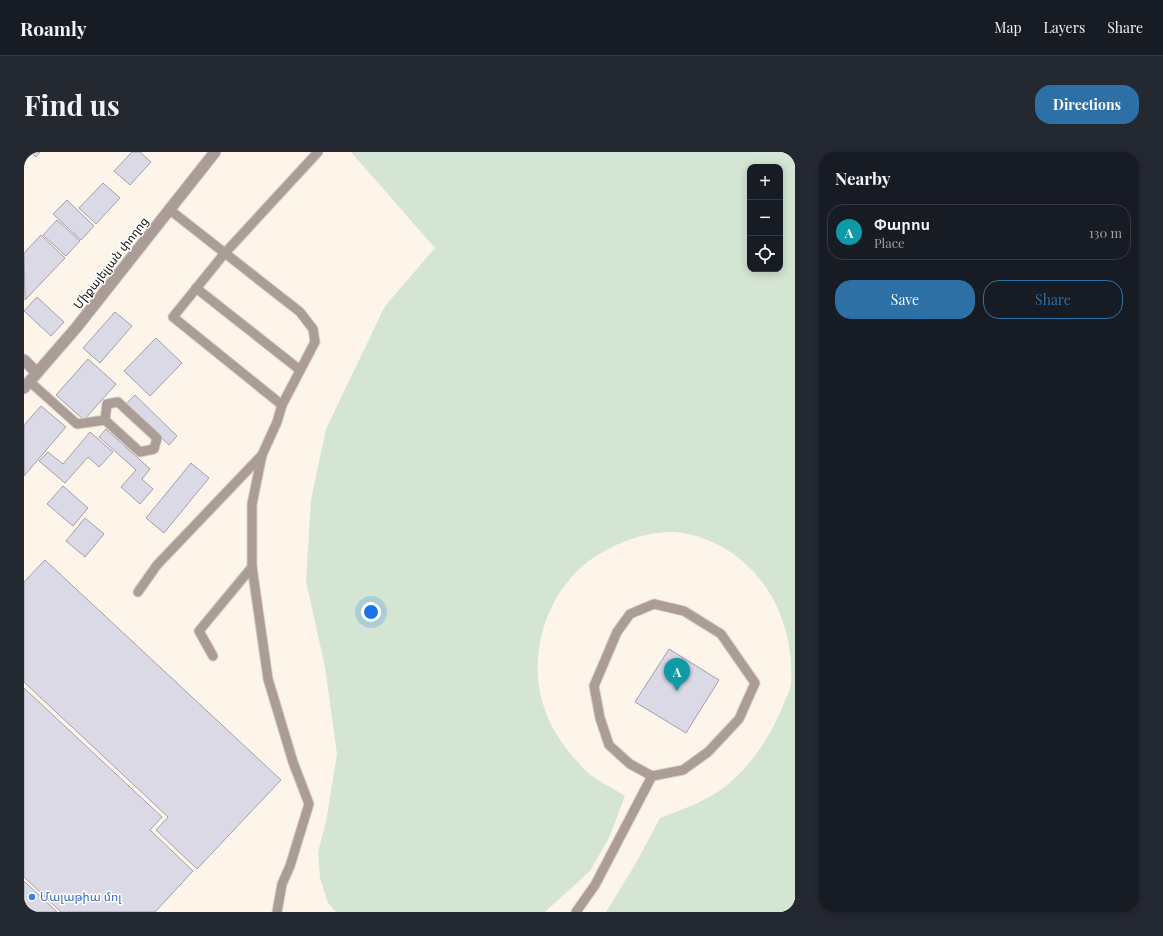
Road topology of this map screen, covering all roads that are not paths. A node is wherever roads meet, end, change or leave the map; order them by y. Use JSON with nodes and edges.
{"nodes":[{"id":1,"x":215,"y":152,"type":"edge"},
{"id":2,"x":318,"y":152,"type":"edge"},
{"id":3,"x":170,"y":210,"type":"junction"},
{"id":4,"x":224,"y":254,"type":"junction"},
{"id":5,"x":196,"y":288,"type":"junction"},
{"id":6,"x":24,"y":360,"type":"edge"},
{"id":7,"x":300,"y":370,"type":"junction"},
{"id":8,"x":30,"y":381,"type":"edge"},
{"id":9,"x":282,"y":405,"type":"junction"},
{"id":10,"x":105,"y":420,"type":"junction"},
{"id":11,"x":262,"y":455,"type":"junction"},
{"id":12,"x":252,"y":567,"type":"junction"},
{"id":13,"x":138,"y":592,"type":"dead end"},
{"id":14,"x":213,"y":656,"type":"dead end"},
{"id":15,"x":652,"y":776,"type":"junction"},
{"id":16,"x":277,"y":912,"type":"edge"},
{"id":17,"x":576,"y":912,"type":"edge"}],
"edges":[{"from":1,"to":3,"type":"street","name":"Միքայելյան փողոց"},
{"from":2,"to":4,"type":"lane"},
{"from":3,"to":4,"type":"lane"},
{"from":3,"to":8,"type":"street","name":"Միքայելյան փողոց"},
{"from":4,"to":5,"type":"lane"},
{"from":4,"to":7,"type":"lane"},
{"from":5,"to":7,"type":"lane"},
{"from":5,"to":9,"type":"lane"},
{"from":6,"to":8,"type":"street"},
{"from":7,"to":9,"type":"lane"},
{"from":8,"to":10,"type":"lane"},
{"from":9,"to":11,"type":"lane"},
{"from":10,"to":10,"type":"lane"},
{"from":11,"to":12,"type":"lane"},
{"from":11,"to":13,"type":"lane"},
{"from":12,"to":14,"type":"lane"},
{"from":12,"to":16,"type":"lane"},
{"from":15,"to":15,"type":"lane"},
{"from":15,"to":17,"type":"lane"}]}
